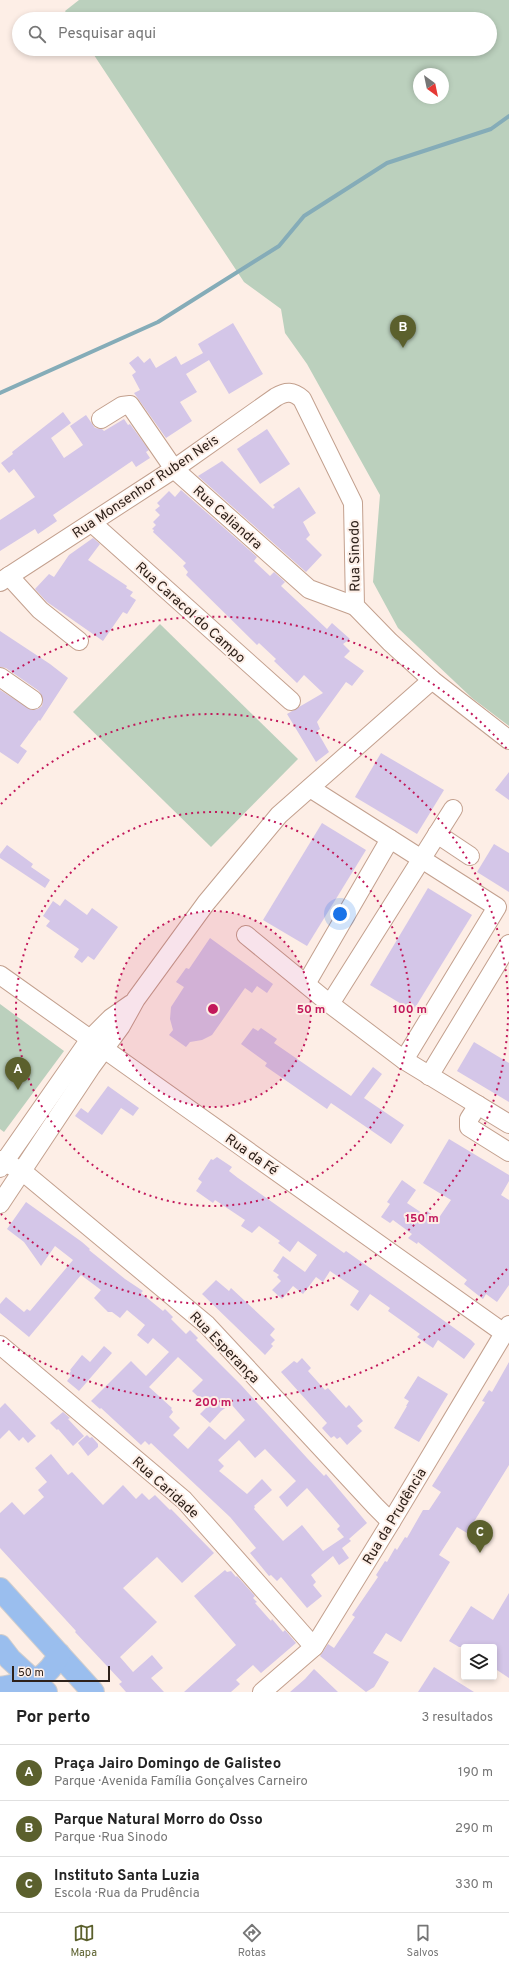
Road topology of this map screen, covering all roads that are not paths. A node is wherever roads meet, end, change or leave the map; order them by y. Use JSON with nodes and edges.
{"nodes":[{"id":1,"x":291,"y":392,"type":"joint"},
{"id":2,"x":101,"y":419,"type":"dead end"},
{"id":3,"x":174,"y":469,"type":"junction"},
{"id":4,"x":92,"y":523,"type":"junction"},
{"id":5,"x":4,"y":579,"type":"edge"},
{"id":6,"x":355,"y":606,"type":"junction"},
{"id":7,"x":79,"y":641,"type":"dead end"},
{"id":8,"x":0,"y":676,"type":"edge"},
{"id":9,"x":432,"y":680,"type":"junction"},
{"id":10,"x":33,"y":700,"type":"dead end"},
{"id":11,"x":291,"y":701,"type":"dead end"},
{"id":12,"x":509,"y":740,"type":"edge"},
{"id":13,"x":310,"y":788,"type":"junction"},
{"id":14,"x":453,"y":809,"type":"dead end"},
{"id":15,"x":437,"y":834,"type":"junction"},
{"id":16,"x":390,"y":840,"type":"junction"},
{"id":17,"x":470,"y":856,"type":"dead end"},
{"id":18,"x":422,"y":859,"type":"junction"},
{"id":19,"x":503,"y":910,"type":"edge"},
{"id":20,"x":246,"y":935,"type":"dead end"},
{"id":21,"x":509,"y":944,"type":"edge"},
{"id":22,"x":0,"y":976,"type":"edge"},
{"id":23,"x":306,"y":984,"type":"junction"},
{"id":24,"x":133,"y":1002,"type":"junction"},
{"id":25,"x":330,"y":1004,"type":"junction"},
{"id":26,"x":90,"y":1039,"type":"junction"},
{"id":27,"x":105,"y":1050,"type":"junction"},
{"id":28,"x":404,"y":1060,"type":"junction"},
{"id":29,"x":429,"y":1076,"type":"junction"},
{"id":30,"x":478,"y":1104,"type":"junction"},
{"id":31,"x":509,"y":1124,"type":"edge"},
{"id":32,"x":509,"y":1152,"type":"edge"},
{"id":33,"x":1,"y":1163,"type":"edge"},
{"id":34,"x":22,"y":1171,"type":"junction"},
{"id":35,"x":0,"y":1204,"type":"edge"},
{"id":36,"x":507,"y":1329,"type":"edge"},
{"id":37,"x":0,"y":1345,"type":"edge"},
{"id":38,"x":392,"y":1522,"type":"junction"},
{"id":39,"x":0,"y":1589,"type":"edge"},
{"id":40,"x":9,"y":1608,"type":"edge"},
{"id":41,"x":0,"y":1646,"type":"edge"},
{"id":42,"x":314,"y":1647,"type":"junction"},
{"id":43,"x":59,"y":1654,"type":"junction"},
{"id":44,"x":40,"y":1687,"type":"edge"},
{"id":45,"x":0,"y":1688,"type":"edge"},
{"id":46,"x":93,"y":1692,"type":"edge"},
{"id":47,"x":262,"y":1692,"type":"edge"}],
"edges":[{"from":1,"to":3,"type":"street","name":"Rua Monsenhor Ruben Neis"},
{"from":1,"to":6,"type":"street","name":"Rua Sinodo"},
{"from":2,"to":3,"type":"street","name":"Rua Caliandra"},
{"from":3,"to":4,"type":"street","name":"Rua Monsenhor Ruben Neis"},
{"from":3,"to":6,"type":"street","name":"Rua Caliandra"},
{"from":4,"to":5,"type":"street","name":"Rua Monsenhor Ruben Neis"},
{"from":4,"to":11,"type":"street","name":"Rua Caracol do Campo"},
{"from":5,"to":7,"type":"street"},
{"from":6,"to":9,"type":"street","name":"Rua Sinodo"},
{"from":8,"to":10,"type":"street"},
{"from":9,"to":12,"type":"street","name":"Rua Sinodo"},
{"from":9,"to":13,"type":"street"},
{"from":13,"to":16,"type":"street"},
{"from":13,"to":24,"type":"street"},
{"from":14,"to":15,"type":"street"},
{"from":15,"to":17,"type":"street"},
{"from":15,"to":18,"type":"street"},
{"from":16,"to":18,"type":"street"},
{"from":16,"to":23,"type":"street"},
{"from":18,"to":19,"type":"street"},
{"from":18,"to":25,"type":"street"},
{"from":19,"to":28,"type":"street"},
{"from":20,"to":23,"type":"street"},
{"from":21,"to":29,"type":"street"},
{"from":22,"to":26,"type":"street","name":"Rua da Fé"},
{"from":23,"to":25,"type":"street"},
{"from":24,"to":26,"type":"street"},
{"from":24,"to":27,"type":"street"},
{"from":25,"to":28,"type":"street"},
{"from":26,"to":27,"type":"street","name":"Rua da Fé"},
{"from":26,"to":33,"type":"street"},
{"from":27,"to":34,"type":"street"},
{"from":27,"to":36,"type":"street","name":"Rua da Fé"},
{"from":28,"to":29,"type":"street"},
{"from":29,"to":30,"type":"street"},
{"from":30,"to":31,"type":"street"},
{"from":30,"to":32,"type":"street"},
{"from":33,"to":34,"type":"street","name":"Rua Esperança"},
{"from":34,"to":35,"type":"street"},
{"from":34,"to":38,"type":"street","name":"Rua Esperança"},
{"from":36,"to":38,"type":"street","name":"Rua da Prudência"},
{"from":37,"to":42,"type":"street","name":"Rua Caridade"},
{"from":38,"to":42,"type":"street","name":"Rua da Prudência"},
{"from":39,"to":40,"type":"main road"},
{"from":40,"to":43,"type":"main road"},
{"from":41,"to":44,"type":"main road"},
{"from":42,"to":47,"type":"street","name":"Rua da Prudência"},
{"from":43,"to":44,"type":"main road"},
{"from":43,"to":46,"type":"main road"},
{"from":44,"to":45,"type":"main road"}]}
